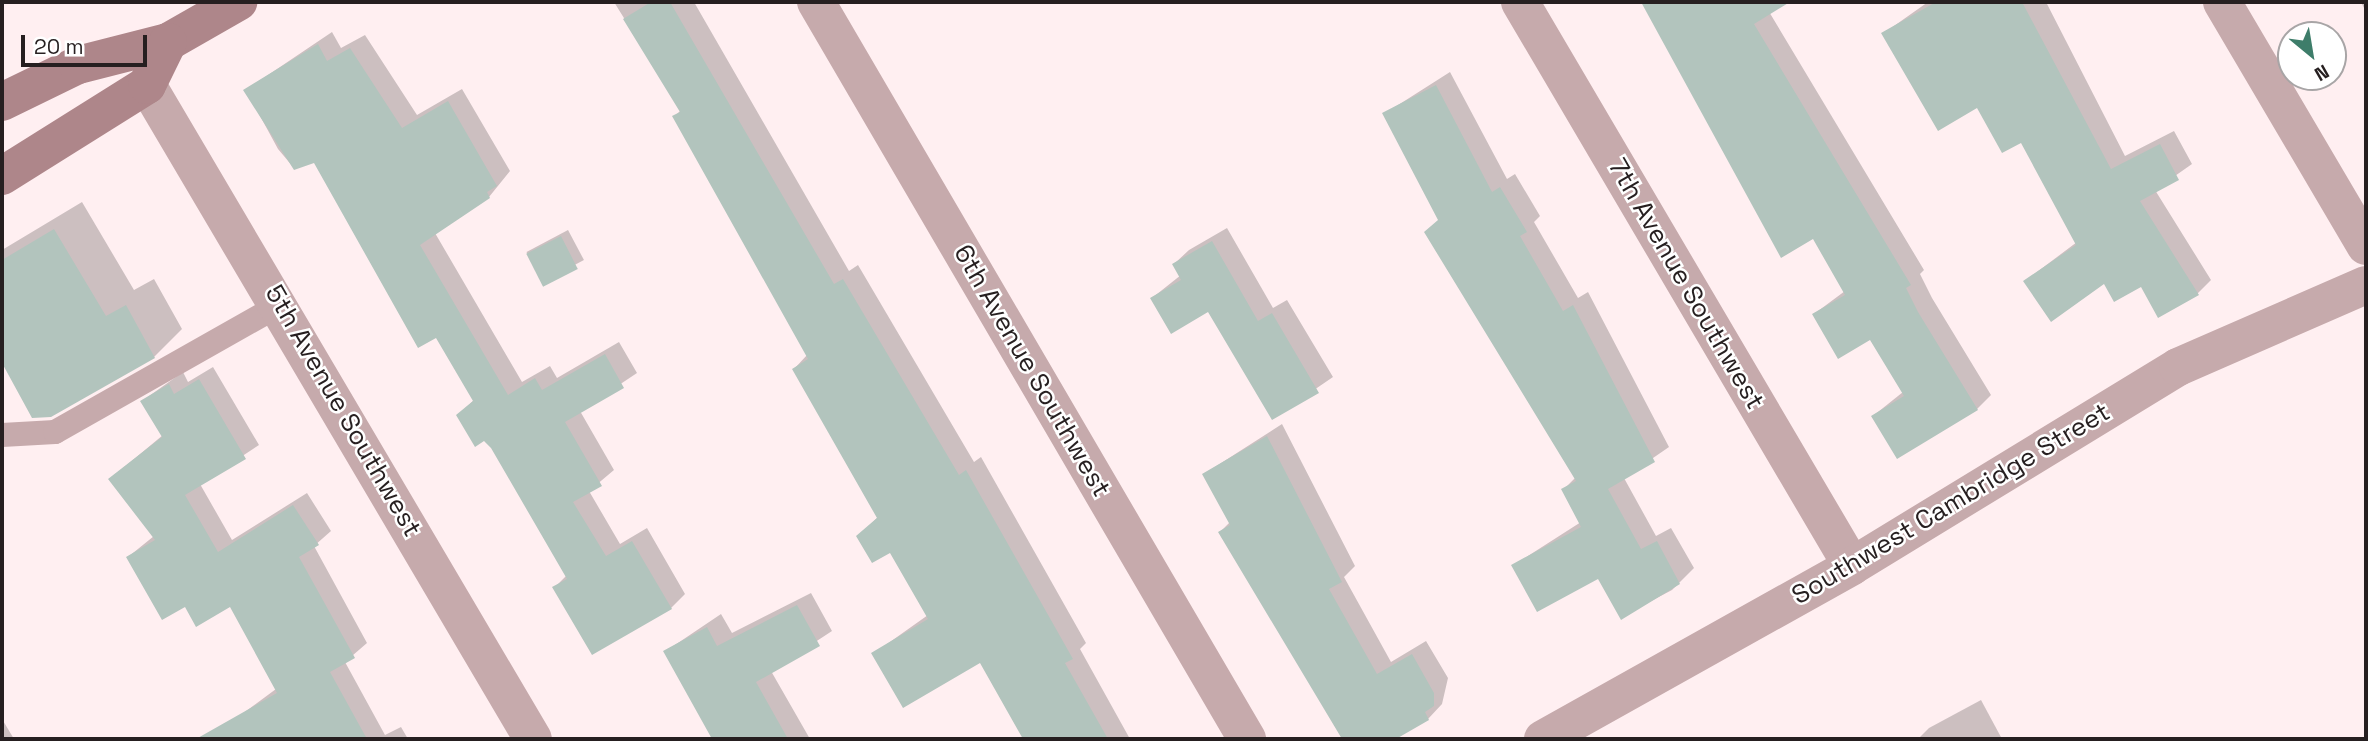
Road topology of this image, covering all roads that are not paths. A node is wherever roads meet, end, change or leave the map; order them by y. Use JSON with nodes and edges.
{"nodes":[{"id":1,"x":238,"y":2,"type":"edge"},
{"id":2,"x":816,"y":2,"type":"edge"},
{"id":3,"x":1520,"y":2,"type":"edge"},
{"id":4,"x":2222,"y":2,"type":"edge"},
{"id":5,"x":168,"y":41,"type":"junction"},
{"id":6,"x":147,"y":85,"type":"junction"},
{"id":7,"x":2,"y":102,"type":"edge"},
{"id":8,"x":2,"y":176,"type":"edge"},
{"id":9,"x":2366,"y":246,"type":"edge"},
{"id":10,"x":2366,"y":285,"type":"edge"},
{"id":11,"x":281,"y":304,"type":"junction"},
{"id":12,"x":2,"y":435,"type":"edge"},
{"id":13,"x":1852,"y":566,"type":"junction"},
{"id":14,"x":533,"y":739,"type":"edge"},
{"id":15,"x":1247,"y":739,"type":"edge"},
{"id":16,"x":1543,"y":739,"type":"edge"}],
"edges":[{"from":1,"to":5,"type":"main road"},
{"from":2,"to":15,"type":"street","name":"6th Avenue Southwest"},
{"from":3,"to":13,"type":"street","name":"7th Avenue Southwest"},
{"from":4,"to":9,"type":"street"},
{"from":5,"to":6,"type":"main road"},
{"from":5,"to":7,"type":"main road"},
{"from":6,"to":8,"type":"main road"},
{"from":6,"to":11,"type":"street","name":"5th Avenue Southwest"},
{"from":10,"to":13,"type":"street","name":"Southwest Cambridge Street"},
{"from":11,"to":12,"type":"lane"},
{"from":11,"to":14,"type":"street","name":"5th Avenue Southwest"},
{"from":13,"to":16,"type":"street","name":"Southwest Cambridge Street"}]}
